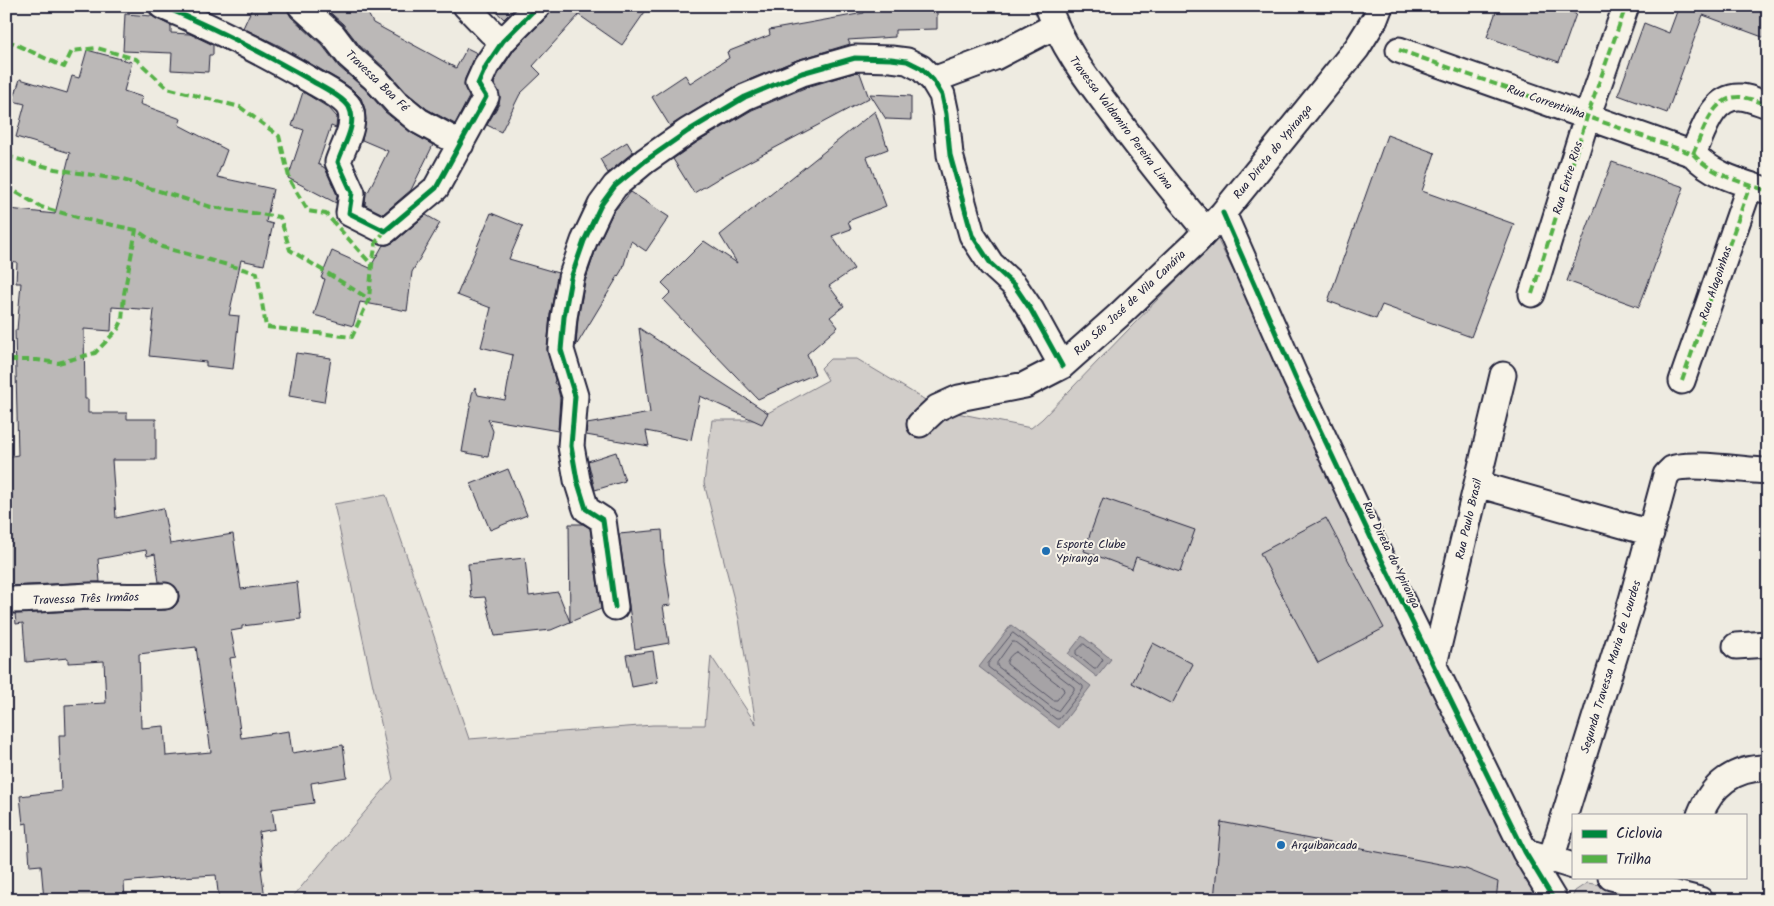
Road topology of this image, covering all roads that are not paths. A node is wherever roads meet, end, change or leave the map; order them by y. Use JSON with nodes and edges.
{"nodes":[{"id":1,"x":162,"y":6,"type":"edge"},
{"id":2,"x":301,"y":6,"type":"edge"},
{"id":3,"x":466,"y":6,"type":"edge"},
{"id":4,"x":538,"y":6,"type":"edge"},
{"id":5,"x":1380,"y":6,"type":"edge"},
{"id":6,"x":1626,"y":6,"type":"edge"},
{"id":7,"x":1052,"y":16,"type":"edge"},
{"id":8,"x":503,"y":40,"type":"junction"},
{"id":9,"x":1399,"y":50,"type":"dead end"},
{"id":10,"x":933,"y":80,"type":"junction"},
{"id":11,"x":1768,"y":105,"type":"edge"},
{"id":12,"x":1587,"y":117,"type":"junction"},
{"id":13,"x":461,"y":144,"type":"junction"},
{"id":14,"x":1693,"y":154,"type":"junction"},
{"id":15,"x":1759,"y":188,"type":"edge"},
{"id":16,"x":1223,"y":213,"type":"junction"},
{"id":17,"x":1206,"y":231,"type":"junction"},
{"id":18,"x":1532,"y":294,"type":"dead end"},
{"id":19,"x":1062,"y":366,"type":"junction"},
{"id":20,"x":1503,"y":375,"type":"dead end"},
{"id":21,"x":1682,"y":381,"type":"dead end"},
{"id":22,"x":920,"y":424,"type":"dead end"},
{"id":23,"x":1768,"y":471,"type":"edge"},
{"id":24,"x":1477,"y":484,"type":"junction"},
{"id":25,"x":1651,"y":533,"type":"junction"},
{"id":26,"x":165,"y":596,"type":"dead end"},
{"id":27,"x":6,"y":600,"type":"edge"},
{"id":28,"x":615,"y":607,"type":"dead end"},
{"id":29,"x":1768,"y":644,"type":"edge"},
{"id":30,"x":1736,"y":646,"type":"dead end"},
{"id":31,"x":1434,"y":664,"type":"junction"},
{"id":32,"x":1768,"y":768,"type":"edge"},
{"id":33,"x":1575,"y":814,"type":"edge"},
{"id":34,"x":1700,"y":814,"type":"edge"},
{"id":35,"x":1572,"y":825,"type":"edge"},
{"id":36,"x":1525,"y":852,"type":"junction"},
{"id":37,"x":1562,"y":862,"type":"edge"},
{"id":38,"x":1616,"y":878,"type":"edge"},
{"id":39,"x":1686,"y":891,"type":"edge"},
{"id":40,"x":1554,"y":900,"type":"edge"}],
"edges":[{"from":1,"to":13,"type":"street"},
{"from":2,"to":13,"type":"street","name":"Travessa Boa Fé"},
{"from":3,"to":8,"type":"street"},
{"from":4,"to":8,"type":"street"},
{"from":5,"to":16,"type":"street","name":"Rua Direta do Ypiranga"},
{"from":6,"to":12,"type":"street","name":"Rua Entre Rios"},
{"from":7,"to":10,"type":"street"},
{"from":7,"to":17,"type":"street","name":"Travessa Valdomiro Pereira Lima"},
{"from":8,"to":13,"type":"street"},
{"from":9,"to":12,"type":"street","name":"Rua Correntinha"},
{"from":10,"to":19,"type":"street"},
{"from":10,"to":28,"type":"street"},
{"from":11,"to":14,"type":"street"},
{"from":12,"to":14,"type":"street","name":"Rua Correntinha"},
{"from":12,"to":18,"type":"street","name":"Rua Entre Rios"},
{"from":14,"to":15,"type":"street"},
{"from":15,"to":21,"type":"street","name":"Rua Alagoinhas"},
{"from":16,"to":17,"type":"street","name":"Rua São José de Vila Canária"},
{"from":16,"to":31,"type":"street","name":"Rua Direta do Ypiranga"},
{"from":17,"to":19,"type":"street","name":"Rua São José de Vila Canária"},
{"from":19,"to":22,"type":"street","name":"Rua São José de Vila Canária"},
{"from":20,"to":24,"type":"street","name":"Rua Paulo Brasil"},
{"from":23,"to":25,"type":"street","name":"Segunda Travessa Maria de Lourdes"},
{"from":24,"to":25,"type":"street"},
{"from":24,"to":31,"type":"street","name":"Rua Paulo Brasil"},
{"from":25,"to":33,"type":"street","name":"Segunda Travessa Maria de Lourdes"},
{"from":26,"to":27,"type":"street","name":"Travessa Três Irmãos"},
{"from":29,"to":30,"type":"street"},
{"from":31,"to":36,"type":"street","name":"Rua Direta do Ypiranga"},
{"from":32,"to":34,"type":"street"},
{"from":35,"to":37,"type":"street","name":"Segunda Travessa Maria de Lourdes"},
{"from":36,"to":37,"type":"street"},
{"from":36,"to":40,"type":"street","name":"Rua Direta do Ypiranga"},
{"from":38,"to":39,"type":"street"}]}
